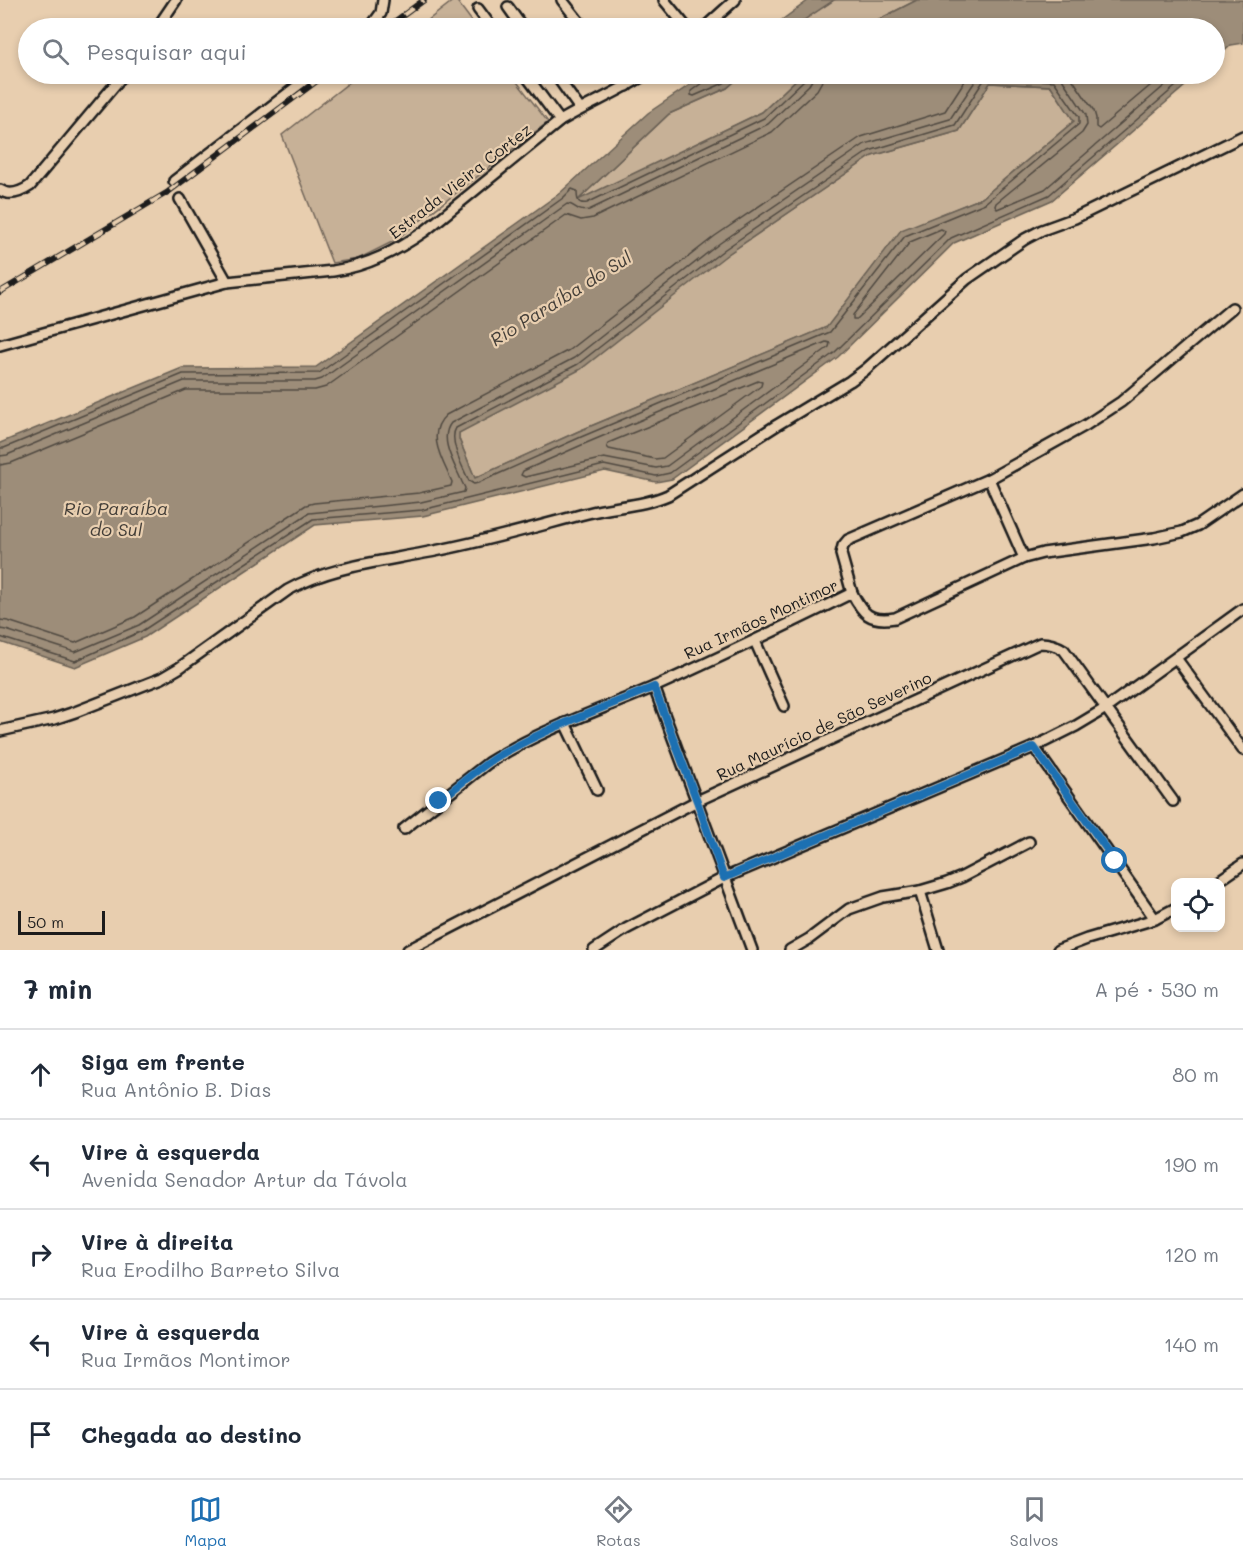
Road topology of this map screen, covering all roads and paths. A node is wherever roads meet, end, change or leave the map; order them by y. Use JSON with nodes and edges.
{"nodes":[{"id":1,"x":176,"y":0,"type":"edge"},
{"id":2,"x":382,"y":0,"type":"edge"},
{"id":3,"x":562,"y":0,"type":"edge"},
{"id":4,"x":664,"y":0,"type":"edge"},
{"id":5,"x":735,"y":0,"type":"edge"},
{"id":6,"x":508,"y":7,"type":"dead end"},
{"id":7,"x":478,"y":9,"type":"dead end"},
{"id":8,"x":164,"y":18,"type":"edge"},
{"id":9,"x":377,"y":18,"type":"edge"},
{"id":10,"x":485,"y":18,"type":"edge"},
{"id":11,"x":516,"y":18,"type":"edge"},
{"id":12,"x":576,"y":18,"type":"edge"},
{"id":13,"x":679,"y":18,"type":"edge"},
{"id":14,"x":715,"y":18,"type":"edge"},
{"id":15,"x":116,"y":84,"type":"edge"},
{"id":16,"x":300,"y":84,"type":"edge"},
{"id":17,"x":532,"y":84,"type":"edge"},
{"id":18,"x":562,"y":84,"type":"edge"},
{"id":19,"x":630,"y":84,"type":"edge"},
{"id":20,"x":627,"y":86,"type":"joint"},
{"id":21,"x":580,"y":109,"type":"junction"},
{"id":22,"x":560,"y":121,"type":"junction"},
{"id":23,"x":1243,"y":136,"type":"edge"},
{"id":24,"x":174,"y":181,"type":"dead end"},
{"id":25,"x":0,"y":190,"type":"edge"},
{"id":26,"x":180,"y":199,"type":"dead end"},
{"id":27,"x":227,"y":282,"type":"junction"},
{"id":28,"x":1232,"y":308,"type":"dead end"},
{"id":29,"x":0,"y":345,"type":"edge"},
{"id":30,"x":989,"y":479,"type":"junction"},
{"id":31,"x":1243,"y":494,"type":"edge"},
{"id":32,"x":1024,"y":558,"type":"junction"},
{"id":33,"x":852,"y":593,"type":"junction"},
{"id":34,"x":1243,"y":609,"type":"edge"},
{"id":35,"x":755,"y":641,"type":"junction"},
{"id":36,"x":1176,"y":658,"type":"junction"},
{"id":37,"x":654,"y":687,"type":"junction"},
{"id":38,"x":784,"y":706,"type":"dead end"},
{"id":39,"x":1106,"y":708,"type":"junction"},
{"id":40,"x":565,"y":723,"type":"junction"},
{"id":41,"x":0,"y":731,"type":"edge"},
{"id":42,"x":1034,"y":747,"type":"junction"},
{"id":43,"x":1243,"y":750,"type":"edge"},
{"id":44,"x":597,"y":790,"type":"dead end"},
{"id":45,"x":697,"y":801,"type":"junction"},
{"id":46,"x":1173,"y":801,"type":"dead end"},
{"id":47,"x":404,"y":829,"type":"dead end"},
{"id":48,"x":1029,"y":842,"type":"dead end"},
{"id":49,"x":1243,"y":864,"type":"edge"},
{"id":50,"x":724,"y":878,"type":"junction"},
{"id":51,"x":1224,"y":878,"type":"edge"},
{"id":52,"x":920,"y":891,"type":"junction"},
{"id":53,"x":1171,"y":911,"type":"edge"},
{"id":54,"x":1155,"y":919,"type":"junction"},
{"id":55,"x":408,"y":950,"type":"edge"},
{"id":56,"x":594,"y":950,"type":"edge"},
{"id":57,"x":752,"y":950,"type":"edge"},
{"id":58,"x":790,"y":950,"type":"edge"},
{"id":59,"x":938,"y":950,"type":"edge"},
{"id":60,"x":1058,"y":950,"type":"edge"}],
"edges":[{"from":1,"to":8,"type":"street"},
{"from":2,"to":9,"type":"street"},
{"from":3,"to":12,"type":"street"},
{"from":4,"to":13,"type":"street"},
{"from":5,"to":14,"type":"street"},
{"from":6,"to":11,"type":"street"},
{"from":7,"to":10,"type":"street"},
{"from":15,"to":25,"type":"street"},
{"from":16,"to":24,"type":"street"},
{"from":17,"to":22,"type":"street"},
{"from":18,"to":21,"type":"street"},
{"from":19,"to":20,"type":"street","name":"Estrada Vieira Cortez"},
{"from":20,"to":21,"type":"street","name":"Estrada Vieira Cortez"},
{"from":21,"to":22,"type":"street","name":"Estrada Vieira Cortez"},
{"from":22,"to":27,"type":"street","name":"Estrada Vieira Cortez"},
{"from":23,"to":41,"type":"street"},
{"from":26,"to":27,"type":"street"},
{"from":27,"to":29,"type":"street","name":"Estrada Vieira Cortez"},
{"from":28,"to":30,"type":"street"},
{"from":30,"to":32,"type":"street"},
{"from":30,"to":33,"type":"street"},
{"from":31,"to":32,"type":"street","name":"Rua Irmãos Montimor"},
{"from":32,"to":33,"type":"street","name":"Rua Irmãos Montimor"},
{"from":33,"to":35,"type":"street","name":"Rua Irmãos Montimor"},
{"from":34,"to":36,"type":"street"},
{"from":35,"to":37,"type":"street","name":"Rua Irmãos Montimor"},
{"from":35,"to":38,"type":"street"},
{"from":36,"to":39,"type":"street"},
{"from":36,"to":43,"type":"street"},
{"from":37,"to":40,"type":"street","name":"Rua Irmãos Montimor"},
{"from":37,"to":45,"type":"street"},
{"from":39,"to":42,"type":"street"},
{"from":39,"to":45,"type":"street","name":"Rua Maurício de São Severino"},
{"from":39,"to":46,"type":"street","name":"Rua Maurício de São Severino"},
{"from":40,"to":44,"type":"street"},
{"from":40,"to":47,"type":"street","name":"Rua Irmãos Montimor"},
{"from":42,"to":50,"type":"street"},
{"from":42,"to":54,"type":"street"},
{"from":45,"to":50,"type":"street"},
{"from":45,"to":55,"type":"street","name":"Rua Maurício de São Severino"},
{"from":48,"to":52,"type":"street"},
{"from":49,"to":51,"type":"street"},
{"from":50,"to":56,"type":"street"},
{"from":50,"to":57,"type":"street"},
{"from":52,"to":58,"type":"street"},
{"from":52,"to":59,"type":"street"},
{"from":53,"to":54,"type":"street"},
{"from":54,"to":60,"type":"street"}]}
